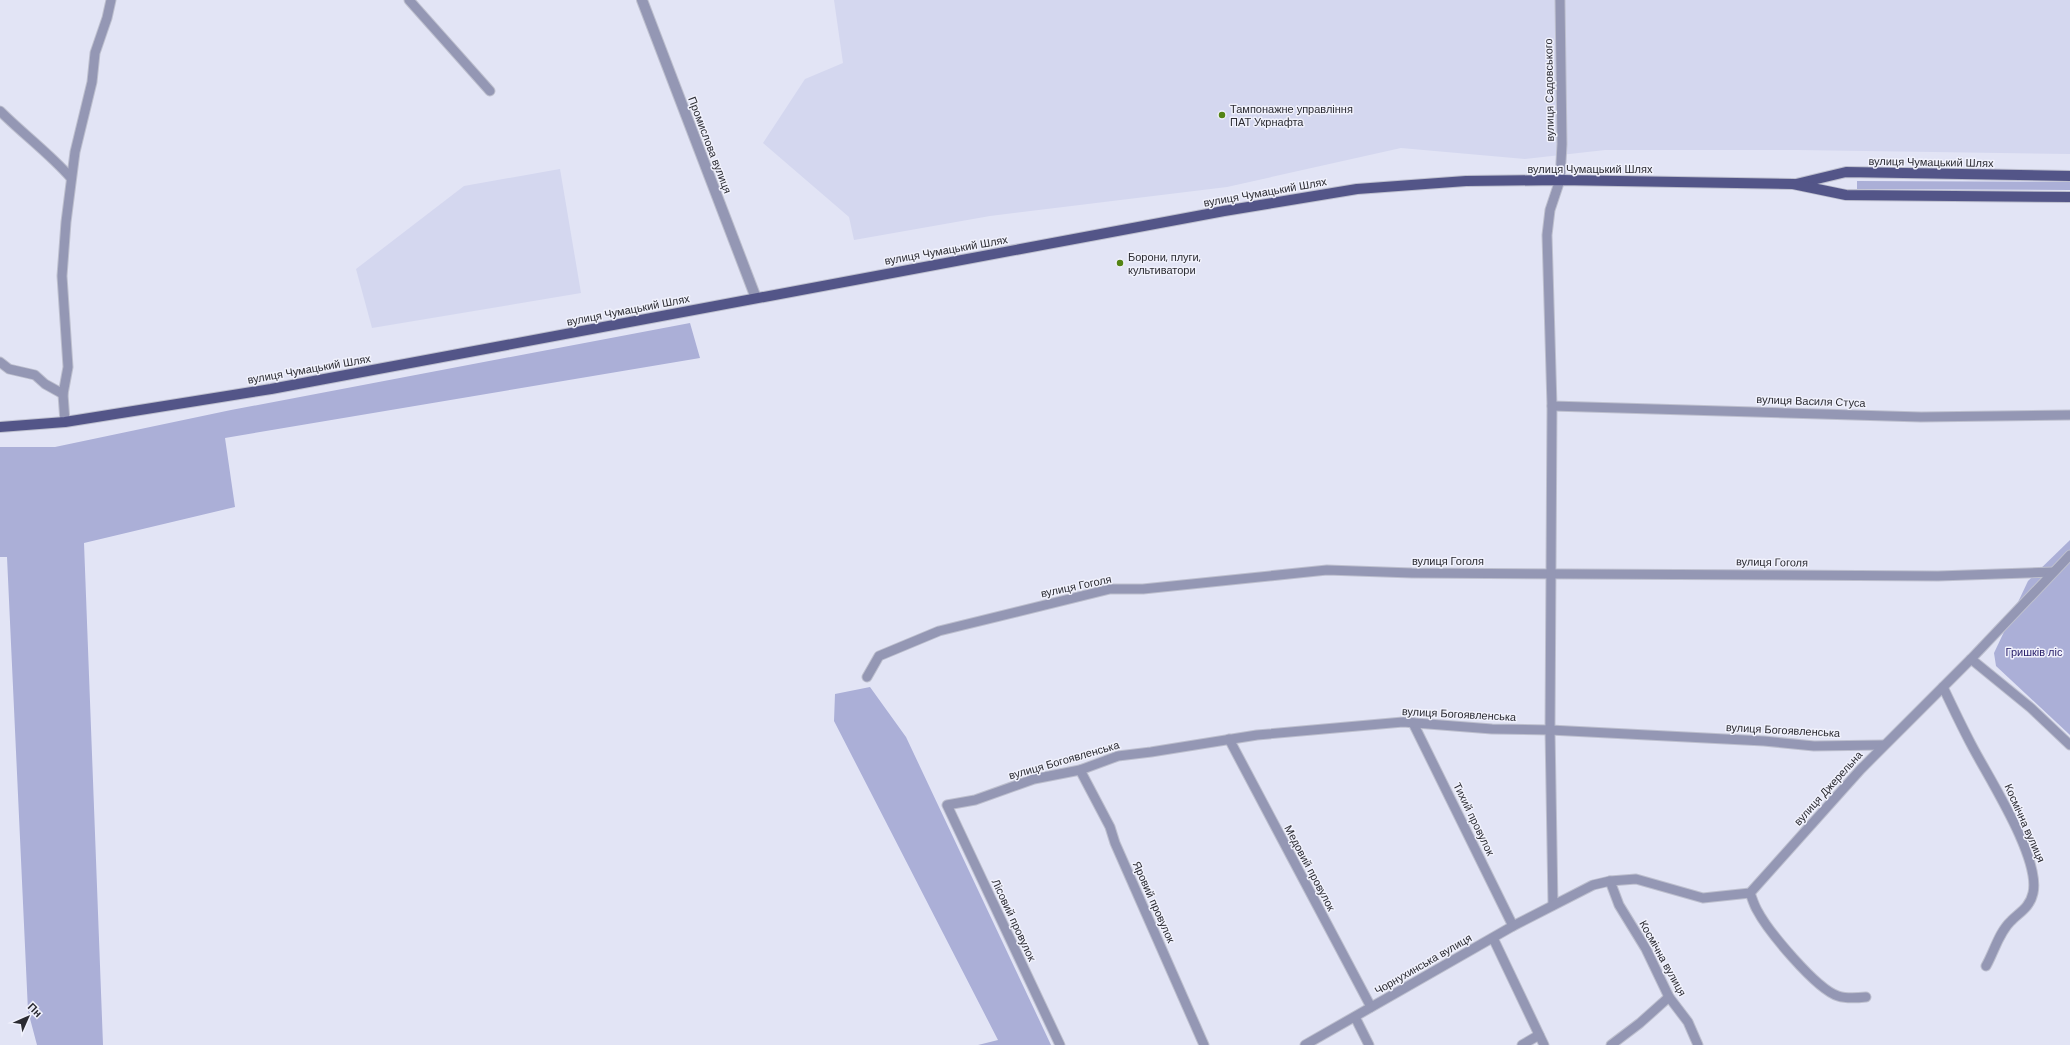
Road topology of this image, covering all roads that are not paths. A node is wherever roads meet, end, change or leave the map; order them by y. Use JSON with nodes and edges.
{"nodes":[{"id":1,"x":111,"y":0,"type":"edge"},
{"id":2,"x":408,"y":0,"type":"edge"},
{"id":3,"x":642,"y":0,"type":"edge"},
{"id":4,"x":1560,"y":0,"type":"edge"},
{"id":5,"x":490,"y":91,"type":"dead end"},
{"id":6,"x":0,"y":111,"type":"edge"},
{"id":7,"x":2070,"y":176,"type":"edge"},
{"id":8,"x":71,"y":178,"type":"junction"},
{"id":9,"x":1560,"y":180,"type":"junction"},
{"id":10,"x":1792,"y":184,"type":"junction"},
{"id":11,"x":2070,"y":197,"type":"edge"},
{"id":12,"x":756,"y":298,"type":"junction"},
{"id":13,"x":0,"y":362,"type":"edge"},
{"id":14,"x":63,"y":394,"type":"junction"},
{"id":15,"x":1552,"y":406,"type":"junction"},
{"id":16,"x":2070,"y":414,"type":"edge"},
{"id":17,"x":65,"y":422,"type":"junction"},
{"id":18,"x":0,"y":427,"type":"edge"},
{"id":19,"x":2070,"y":555,"type":"edge"},
{"id":20,"x":2052,"y":572,"type":"junction"},
{"id":21,"x":1552,"y":573,"type":"junction"},
{"id":22,"x":1971,"y":659,"type":"junction"},
{"id":23,"x":867,"y":677,"type":"dead end"},
{"id":24,"x":1943,"y":686,"type":"junction"},
{"id":25,"x":1413,"y":723,"type":"junction"},
{"id":26,"x":1550,"y":730,"type":"junction"},
{"id":27,"x":1229,"y":739,"type":"junction"},
{"id":28,"x":1883,"y":745,"type":"junction"},
{"id":29,"x":2070,"y":745,"type":"edge"},
{"id":30,"x":1080,"y":770,"type":"junction"},
{"id":31,"x":947,"y":805,"type":"joint"},
{"id":32,"x":1610,"y":881,"type":"junction"},
{"id":33,"x":1750,"y":893,"type":"junction"},
{"id":34,"x":1553,"y":905,"type":"junction"},
{"id":35,"x":1513,"y":926,"type":"junction"},
{"id":36,"x":1493,"y":938,"type":"junction"},
{"id":37,"x":1986,"y":966,"type":"dead end"},
{"id":38,"x":1669,"y":997,"type":"junction"},
{"id":39,"x":1866,"y":997,"type":"dead end"},
{"id":40,"x":1371,"y":1008,"type":"junction"},
{"id":41,"x":1356,"y":1017,"type":"junction"},
{"id":42,"x":1539,"y":1035,"type":"junction"},
{"id":43,"x":1060,"y":1045,"type":"edge"},
{"id":44,"x":1204,"y":1045,"type":"edge"},
{"id":45,"x":1305,"y":1045,"type":"edge"},
{"id":46,"x":1369,"y":1045,"type":"edge"},
{"id":47,"x":1522,"y":1045,"type":"edge"},
{"id":48,"x":1544,"y":1045,"type":"edge"},
{"id":49,"x":1611,"y":1045,"type":"edge"},
{"id":50,"x":1698,"y":1045,"type":"edge"}],
"edges":[{"from":1,"to":8,"type":"street"},
{"from":2,"to":5,"type":"street"},
{"from":3,"to":12,"type":"street","name":"Промислова вулиця"},
{"from":4,"to":9,"type":"street","name":"вулиця Садовського"},
{"from":6,"to":8,"type":"street"},
{"from":7,"to":10,"type":"main road","name":"вулиця Чумацький Шлях"},
{"from":8,"to":14,"type":"street"},
{"from":9,"to":10,"type":"main road","name":"вулиця Чумацький Шлях"},
{"from":9,"to":12,"type":"main road","name":"вулиця Чумацький Шлях"},
{"from":9,"to":15,"type":"street","name":"вулиця Садовського"},
{"from":10,"to":11,"type":"main road","name":"вулиця Чумацький Шлях"},
{"from":12,"to":17,"type":"main road","name":"вулиця Чумацький Шлях"},
{"from":13,"to":14,"type":"street"},
{"from":14,"to":17,"type":"street"},
{"from":15,"to":16,"type":"street","name":"вулиця Василя Стуса"},
{"from":15,"to":21,"type":"street","name":"вулиця Садовського"},
{"from":17,"to":18,"type":"main road","name":"вулиця Чумацький Шлях"},
{"from":19,"to":20,"type":"street","name":"вулиця Джерельна"},
{"from":20,"to":21,"type":"street","name":"вулиця Гоголя"},
{"from":20,"to":22,"type":"street","name":"вулиця Джерельна"},
{"from":21,"to":23,"type":"street","name":"вулиця Гоголя"},
{"from":21,"to":26,"type":"street","name":"вулиця Садовського"},
{"from":22,"to":24,"type":"street","name":"вулиця Джерельна"},
{"from":22,"to":29,"type":"street"},
{"from":24,"to":28,"type":"street","name":"вулиця Джерельна"},
{"from":24,"to":37,"type":"street","name":"Космічна вулиця"},
{"from":25,"to":26,"type":"street","name":"вулиця Богоявленська"},
{"from":25,"to":27,"type":"street","name":"вулиця Богоявленська"},
{"from":25,"to":35,"type":"street","name":"Тихий провулок"},
{"from":26,"to":28,"type":"street","name":"вулиця Богоявленська"},
{"from":26,"to":34,"type":"street","name":"вулиця Садовського"},
{"from":27,"to":30,"type":"street","name":"вулиця Богоявленська"},
{"from":27,"to":40,"type":"street","name":"Медовий провулок"},
{"from":28,"to":33,"type":"street","name":"вулиця Джерельна"},
{"from":30,"to":31,"type":"street","name":"вулиця Богоявленська"},
{"from":30,"to":44,"type":"street","name":"Яровий провулок"},
{"from":31,"to":43,"type":"street","name":"Лісовий провулок"},
{"from":32,"to":33,"type":"street"},
{"from":32,"to":34,"type":"street"},
{"from":32,"to":38,"type":"street","name":"Космічна вулиця"},
{"from":33,"to":39,"type":"street"},
{"from":34,"to":35,"type":"street","name":"Чорнухинська вулиця"},
{"from":35,"to":36,"type":"street","name":"Чорнухинська вулиця"},
{"from":36,"to":40,"type":"street","name":"Чорнухинська вулиця"},
{"from":36,"to":42,"type":"street"},
{"from":38,"to":49,"type":"street"},
{"from":38,"to":50,"type":"street","name":"Космічна вулиця"},
{"from":40,"to":41,"type":"street","name":"Чорнухинська вулиця"},
{"from":41,"to":45,"type":"street","name":"Чорнухинська вулиця"},
{"from":41,"to":46,"type":"street"},
{"from":42,"to":47,"type":"street"},
{"from":42,"to":48,"type":"street"}]}
